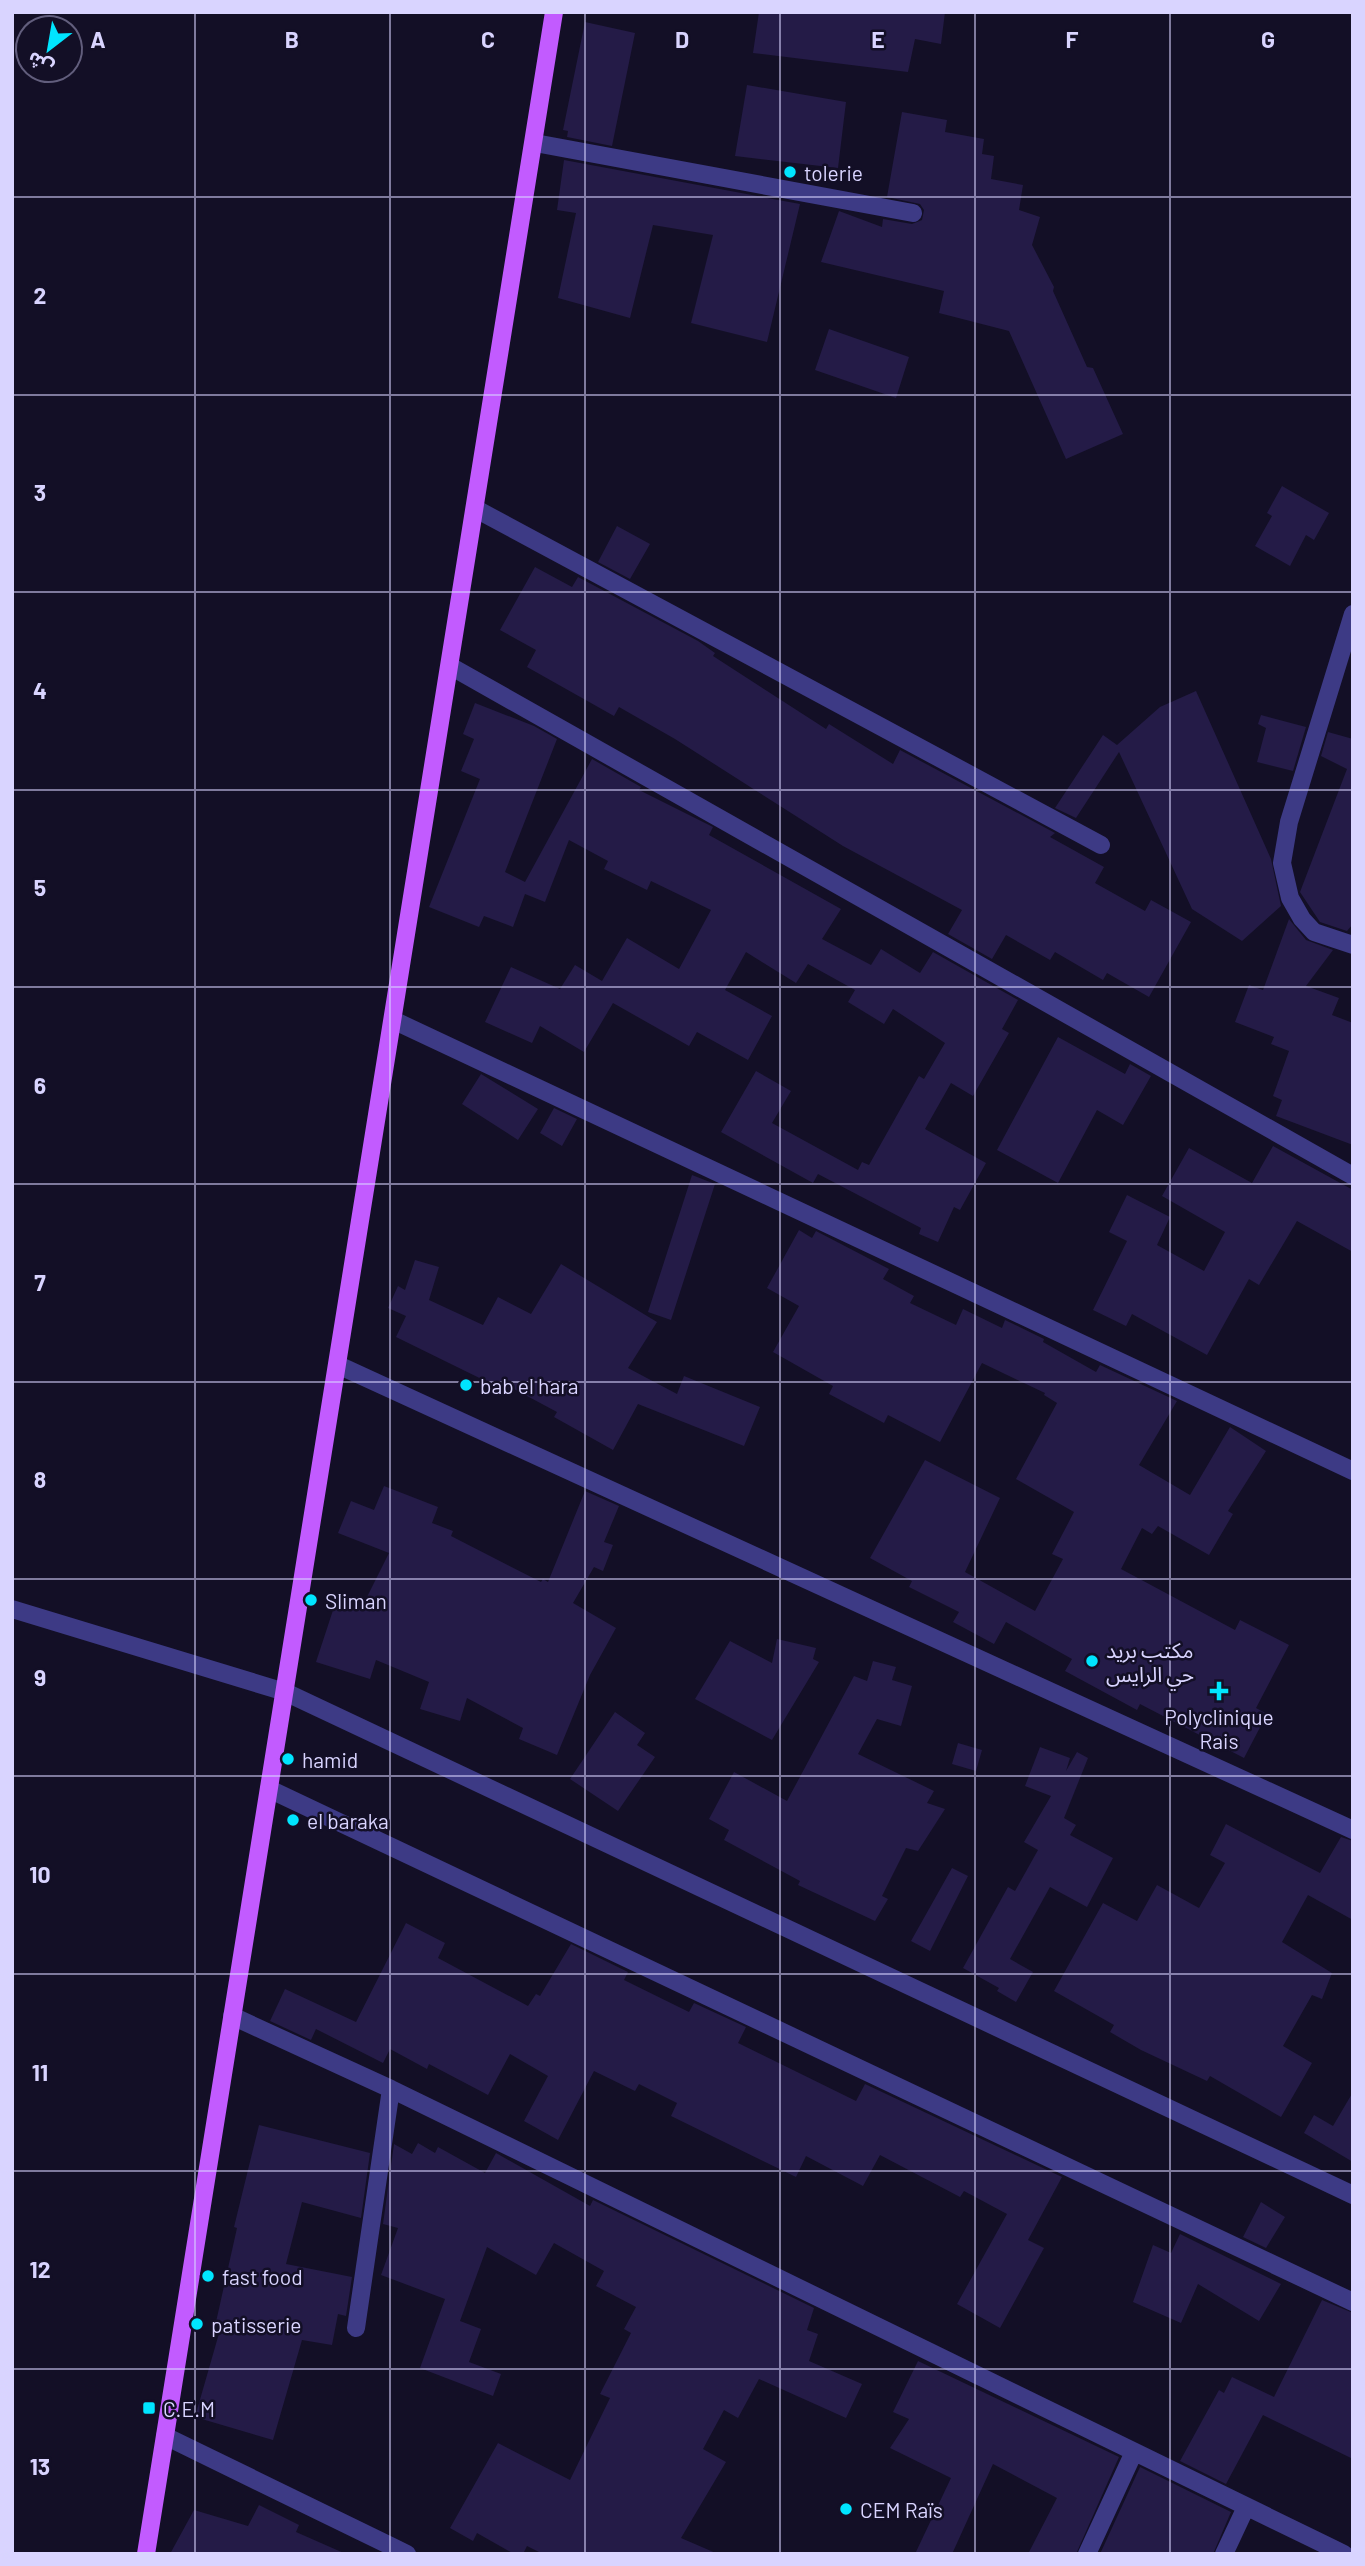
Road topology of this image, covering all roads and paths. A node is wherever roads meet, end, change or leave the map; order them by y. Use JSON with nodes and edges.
{"nodes":[{"id":1,"x":555,"y":12,"type":"edge"},
{"id":2,"x":535,"y":143,"type":"junction"},
{"id":3,"x":913,"y":213,"type":"dead end"},
{"id":4,"x":475,"y":509,"type":"junction"},
{"id":5,"x":1353,"y":614,"type":"edge"},
{"id":6,"x":450,"y":666,"type":"junction"},
{"id":7,"x":1101,"y":845,"type":"dead end"},
{"id":8,"x":1353,"y":945,"type":"edge"},
{"id":9,"x":393,"y":1020,"type":"junction"},
{"id":10,"x":1353,"y":1176,"type":"edge"},
{"id":11,"x":338,"y":1365,"type":"junction"},
{"id":12,"x":1353,"y":1471,"type":"edge"},
{"id":13,"x":12,"y":1609,"type":"edge"},
{"id":14,"x":285,"y":1692,"type":"junction"},
{"id":15,"x":269,"y":1789,"type":"junction"},
{"id":16,"x":1353,"y":1830,"type":"edge"},
{"id":17,"x":232,"y":2016,"type":"junction"},
{"id":18,"x":391,"y":2089,"type":"junction"},
{"id":19,"x":1353,"y":2195,"type":"edge"},
{"id":20,"x":1353,"y":2302,"type":"edge"},
{"id":21,"x":356,"y":2328,"type":"dead end"},
{"id":22,"x":165,"y":2436,"type":"junction"},
{"id":23,"x":1135,"y":2452,"type":"junction"},
{"id":24,"x":1246,"y":2507,"type":"junction"},
{"id":25,"x":146,"y":2554,"type":"edge"},
{"id":26,"x":407,"y":2554,"type":"edge"},
{"id":27,"x":1087,"y":2554,"type":"edge"},
{"id":28,"x":1224,"y":2554,"type":"edge"},
{"id":29,"x":1344,"y":2554,"type":"edge"}],
"edges":[{"from":1,"to":2,"type":"main road"},
{"from":2,"to":3,"type":"street"},
{"from":2,"to":4,"type":"main road"},
{"from":4,"to":6,"type":"main road"},
{"from":4,"to":7,"type":"street"},
{"from":5,"to":8,"type":"street"},
{"from":6,"to":9,"type":"main road"},
{"from":6,"to":10,"type":"street"},
{"from":9,"to":11,"type":"main road"},
{"from":9,"to":12,"type":"street"},
{"from":11,"to":14,"type":"main road"},
{"from":11,"to":16,"type":"street"},
{"from":13,"to":14,"type":"street"},
{"from":14,"to":15,"type":"main road"},
{"from":14,"to":19,"type":"street"},
{"from":15,"to":17,"type":"main road"},
{"from":15,"to":20,"type":"street"},
{"from":17,"to":18,"type":"street"},
{"from":17,"to":22,"type":"main road"},
{"from":18,"to":21,"type":"street"},
{"from":18,"to":23,"type":"street"},
{"from":22,"to":25,"type":"main road"},
{"from":22,"to":26,"type":"street"},
{"from":23,"to":24,"type":"street"},
{"from":23,"to":27,"type":"street"},
{"from":24,"to":28,"type":"street"},
{"from":24,"to":29,"type":"street"}]}
